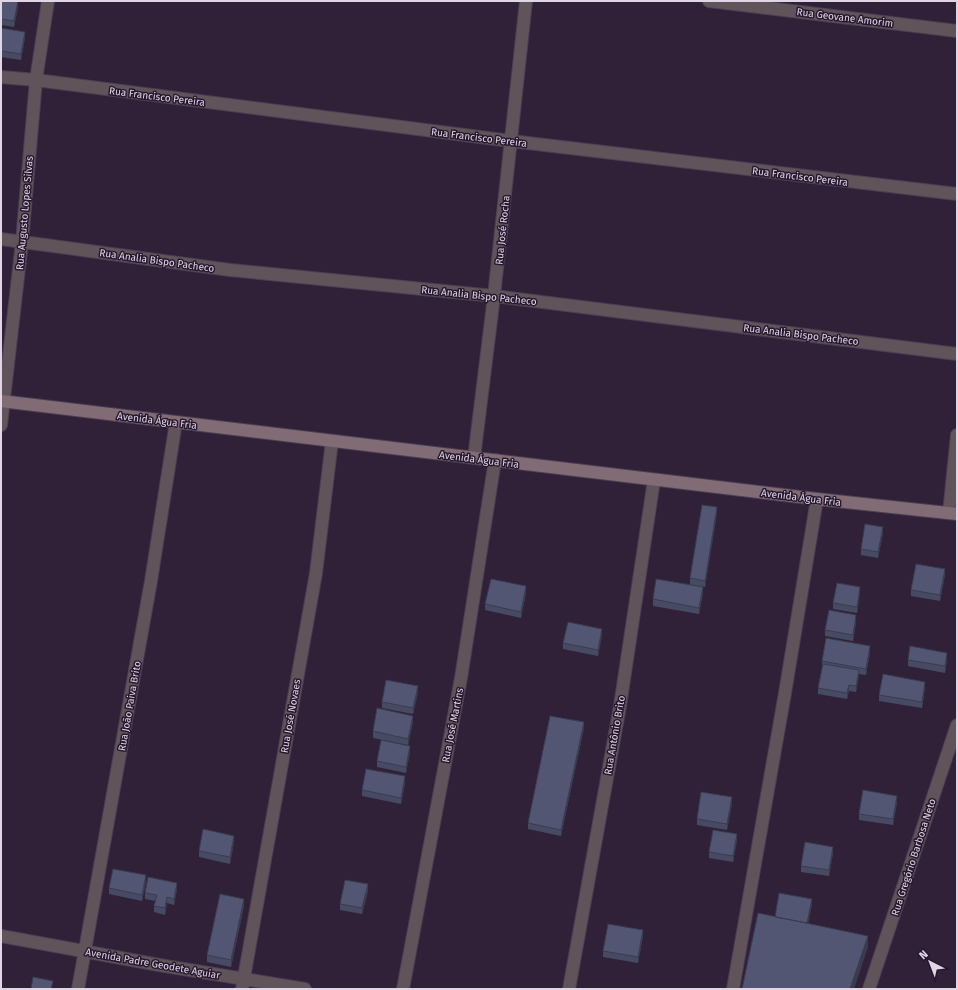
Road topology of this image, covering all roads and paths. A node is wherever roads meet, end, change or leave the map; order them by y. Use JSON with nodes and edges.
{"nodes":[{"id":1,"x":48,"y":1,"type":"edge"},
{"id":2,"x":526,"y":1,"type":"edge"},
{"id":3,"x":709,"y":1,"type":"edge"},
{"id":4,"x":957,"y":31,"type":"edge"},
{"id":5,"x":1,"y":77,"type":"edge"},
{"id":6,"x":36,"y":80,"type":"junction"},
{"id":7,"x":511,"y":141,"type":"junction"},
{"id":8,"x":957,"y":194,"type":"edge"},
{"id":9,"x":1,"y":239,"type":"edge"},
{"id":10,"x":22,"y":242,"type":"junction"},
{"id":11,"x":494,"y":296,"type":"junction"},
{"id":12,"x":957,"y":354,"type":"edge"},
{"id":13,"x":3,"y":401,"type":"edge"},
{"id":14,"x":176,"y":422,"type":"junction"},
{"id":15,"x":1,"y":425,"type":"edge"},
{"id":16,"x":957,"y":435,"type":"edge"},
{"id":17,"x":332,"y":441,"type":"junction"},
{"id":18,"x":474,"y":458,"type":"junction"},
{"id":19,"x":495,"y":460,"type":"junction"},
{"id":20,"x":654,"y":480,"type":"junction"},
{"id":21,"x":817,"y":500,"type":"junction"},
{"id":22,"x":953,"y":513,"type":"edge"},
{"id":23,"x":957,"y":725,"type":"edge"},
{"id":24,"x":1,"y":936,"type":"edge"},
{"id":25,"x":84,"y":951,"type":"junction"},
{"id":26,"x":243,"y":984,"type":"edge"},
{"id":27,"x":78,"y":989,"type":"edge"},
{"id":28,"x":305,"y":989,"type":"edge"},
{"id":29,"x":403,"y":989,"type":"edge"},
{"id":30,"x":569,"y":989,"type":"edge"},
{"id":31,"x":733,"y":989,"type":"edge"},
{"id":32,"x":869,"y":989,"type":"edge"}],
"edges":[{"from":1,"to":6,"type":"street","name":"Rua Augusto Lopes Silvas"},
{"from":2,"to":7,"type":"street","name":"Rua José Rocha"},
{"from":3,"to":4,"type":"street","name":"Rua Geovane Amorim"},
{"from":5,"to":6,"type":"street","name":"Rua Francisco Pereira"},
{"from":6,"to":7,"type":"street","name":"Rua Francisco Pereira"},
{"from":6,"to":10,"type":"street","name":"Rua Augusto Lopes Silvas"},
{"from":7,"to":8,"type":"street","name":"Rua Francisco Pereira"},
{"from":7,"to":11,"type":"street","name":"Rua José Rocha"},
{"from":9,"to":10,"type":"street","name":"Rua Analia Bispo Pacheco"},
{"from":10,"to":11,"type":"street","name":"Rua Analia Bispo Pacheco"},
{"from":10,"to":13,"type":"street","name":"Rua Augusto Lopes Silvas"},
{"from":11,"to":12,"type":"street","name":"Rua Analia Bispo Pacheco"},
{"from":11,"to":18,"type":"street","name":"Rua José Rocha"},
{"from":13,"to":14,"type":"street","name":"Avenida Água Fria"},
{"from":13,"to":15,"type":"street","name":"Rua Augusto Lopes Silvas"},
{"from":14,"to":17,"type":"street","name":"Avenida Água Fria"},
{"from":14,"to":25,"type":"street","name":"Rua João Paiva Brito"},
{"from":16,"to":22,"type":"street"},
{"from":17,"to":18,"type":"street","name":"Avenida Água Fria"},
{"from":17,"to":26,"type":"street","name":"Rua José Novaes"},
{"from":18,"to":19,"type":"street","name":"Avenida Água Fria"},
{"from":19,"to":20,"type":"street","name":"Avenida Água Fria"},
{"from":19,"to":29,"type":"street","name":"Rua José Martins"},
{"from":20,"to":21,"type":"street","name":"Avenida Água Fria"},
{"from":20,"to":30,"type":"street","name":"Rua Antônio Brito"},
{"from":21,"to":22,"type":"street","name":"Avenida Água Fria"},
{"from":21,"to":31,"type":"street"},
{"from":23,"to":32,"type":"street","name":"Rua Gregório Barbosa Neto"},
{"from":24,"to":25,"type":"street","name":"Avenida Padre Geodete Aguiar"},
{"from":25,"to":26,"type":"street","name":"Avenida Padre Geodete Aguiar"},
{"from":25,"to":27,"type":"street","name":"Rua João Paiva Brito"},
{"from":26,"to":28,"type":"street","name":"Avenida Padre Geodete Aguiar"}]}
